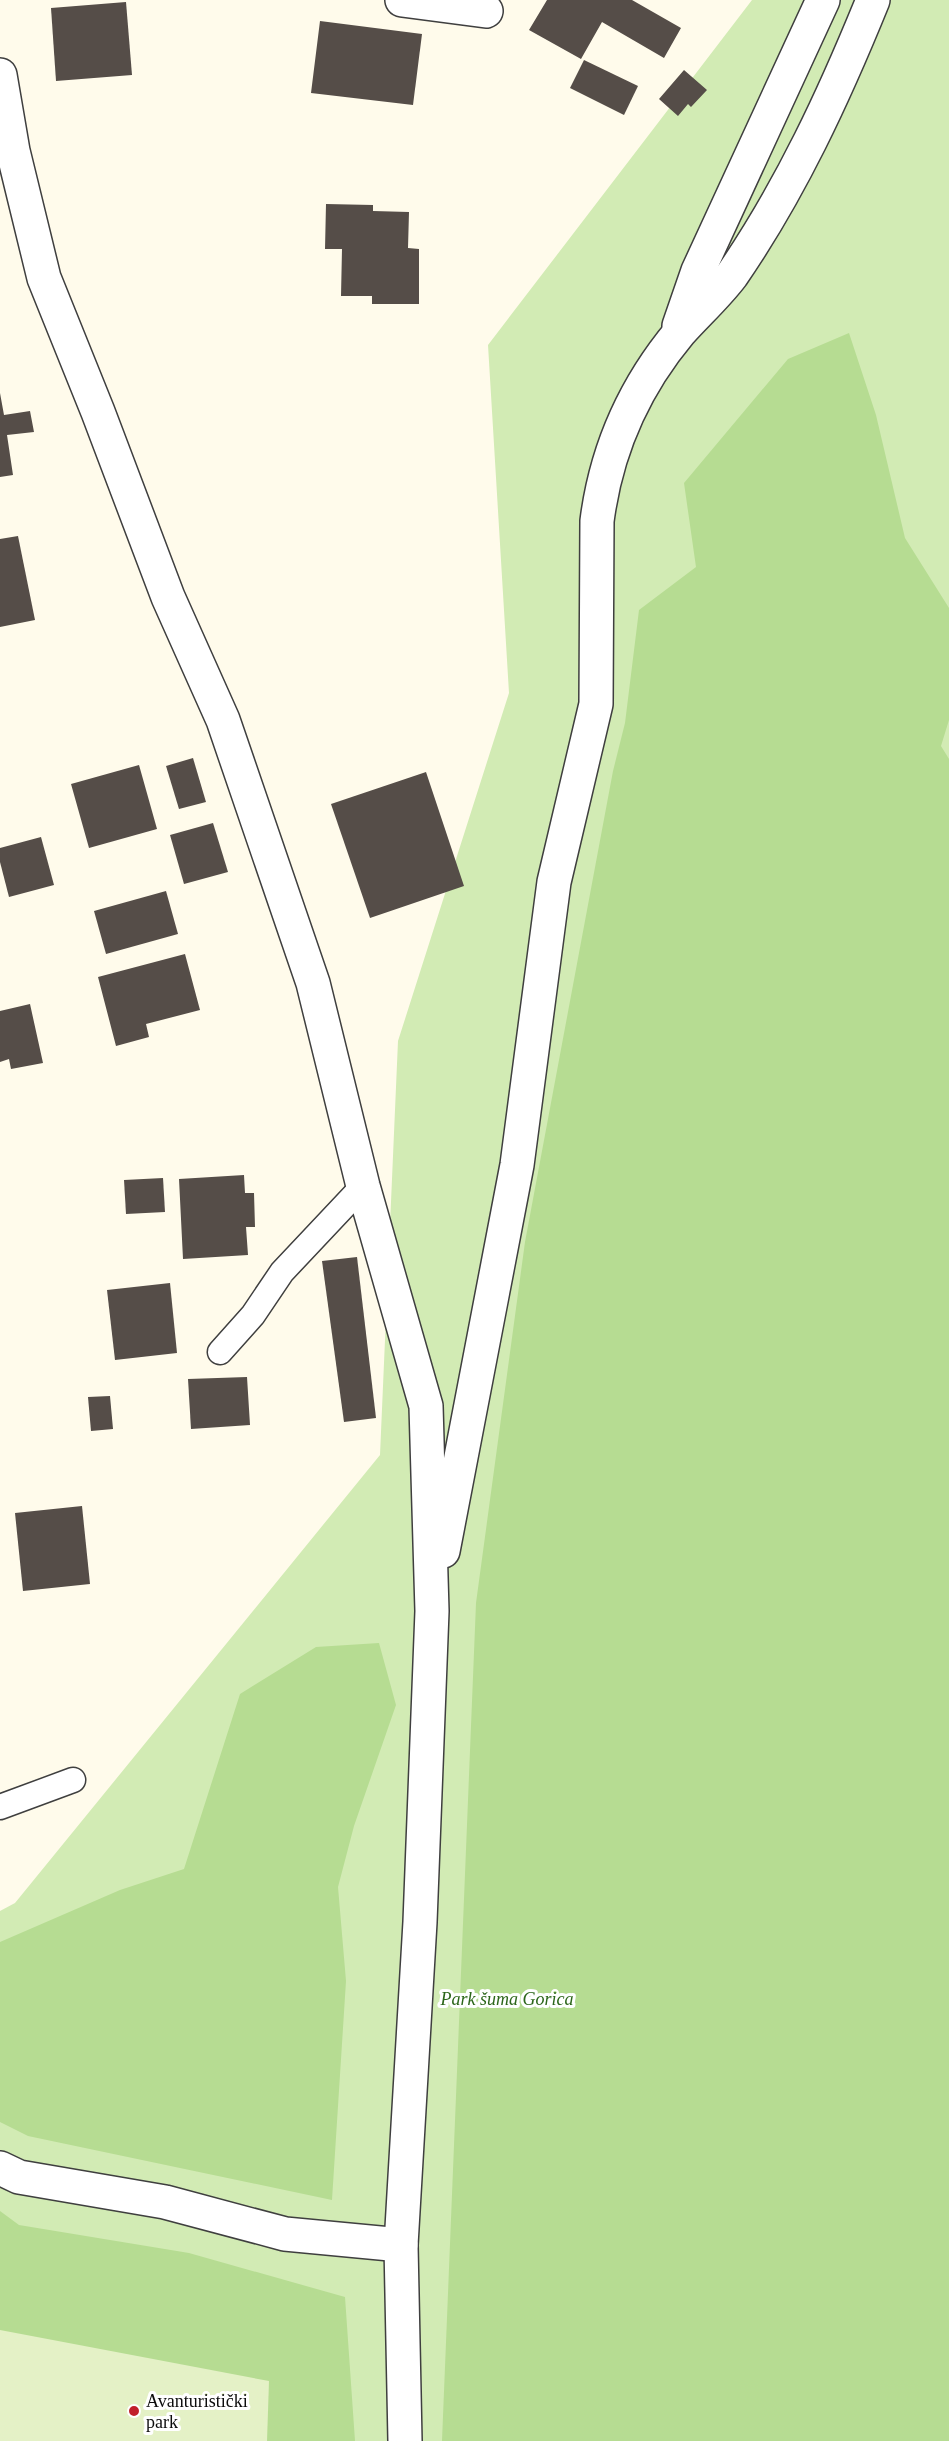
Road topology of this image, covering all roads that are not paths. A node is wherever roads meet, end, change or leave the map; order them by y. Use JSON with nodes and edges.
{"nodes":[{"id":1,"x":402,"y":0,"type":"edge"},
{"id":2,"x":823,"y":0,"type":"edge"},
{"id":3,"x":873,"y":0,"type":"edge"},
{"id":4,"x":486,"y":11,"type":"dead end"},
{"id":5,"x":0,"y":75,"type":"edge"},
{"id":6,"x":679,"y":333,"type":"junction"},
{"id":7,"x":363,"y":1186,"type":"junction"},
{"id":8,"x":220,"y":1352,"type":"dead end"},
{"id":9,"x":432,"y":1611,"type":"junction"},
{"id":10,"x":73,"y":1780,"type":"dead end"},
{"id":11,"x":0,"y":1808,"type":"edge"},
{"id":12,"x":0,"y":2168,"type":"edge"},
{"id":13,"x":401,"y":2245,"type":"junction"},
{"id":14,"x":405,"y":2441,"type":"edge"}],
"edges":[{"from":1,"to":4,"type":"street"},
{"from":2,"to":6,"type":"street"},
{"from":3,"to":6,"type":"street"},
{"from":5,"to":7,"type":"street"},
{"from":6,"to":9,"type":"street"},
{"from":7,"to":8,"type":"lane"},
{"from":7,"to":9,"type":"street"},
{"from":9,"to":13,"type":"street"},
{"from":10,"to":11,"type":"lane"},
{"from":12,"to":13,"type":"street"},
{"from":13,"to":14,"type":"street"}]}
